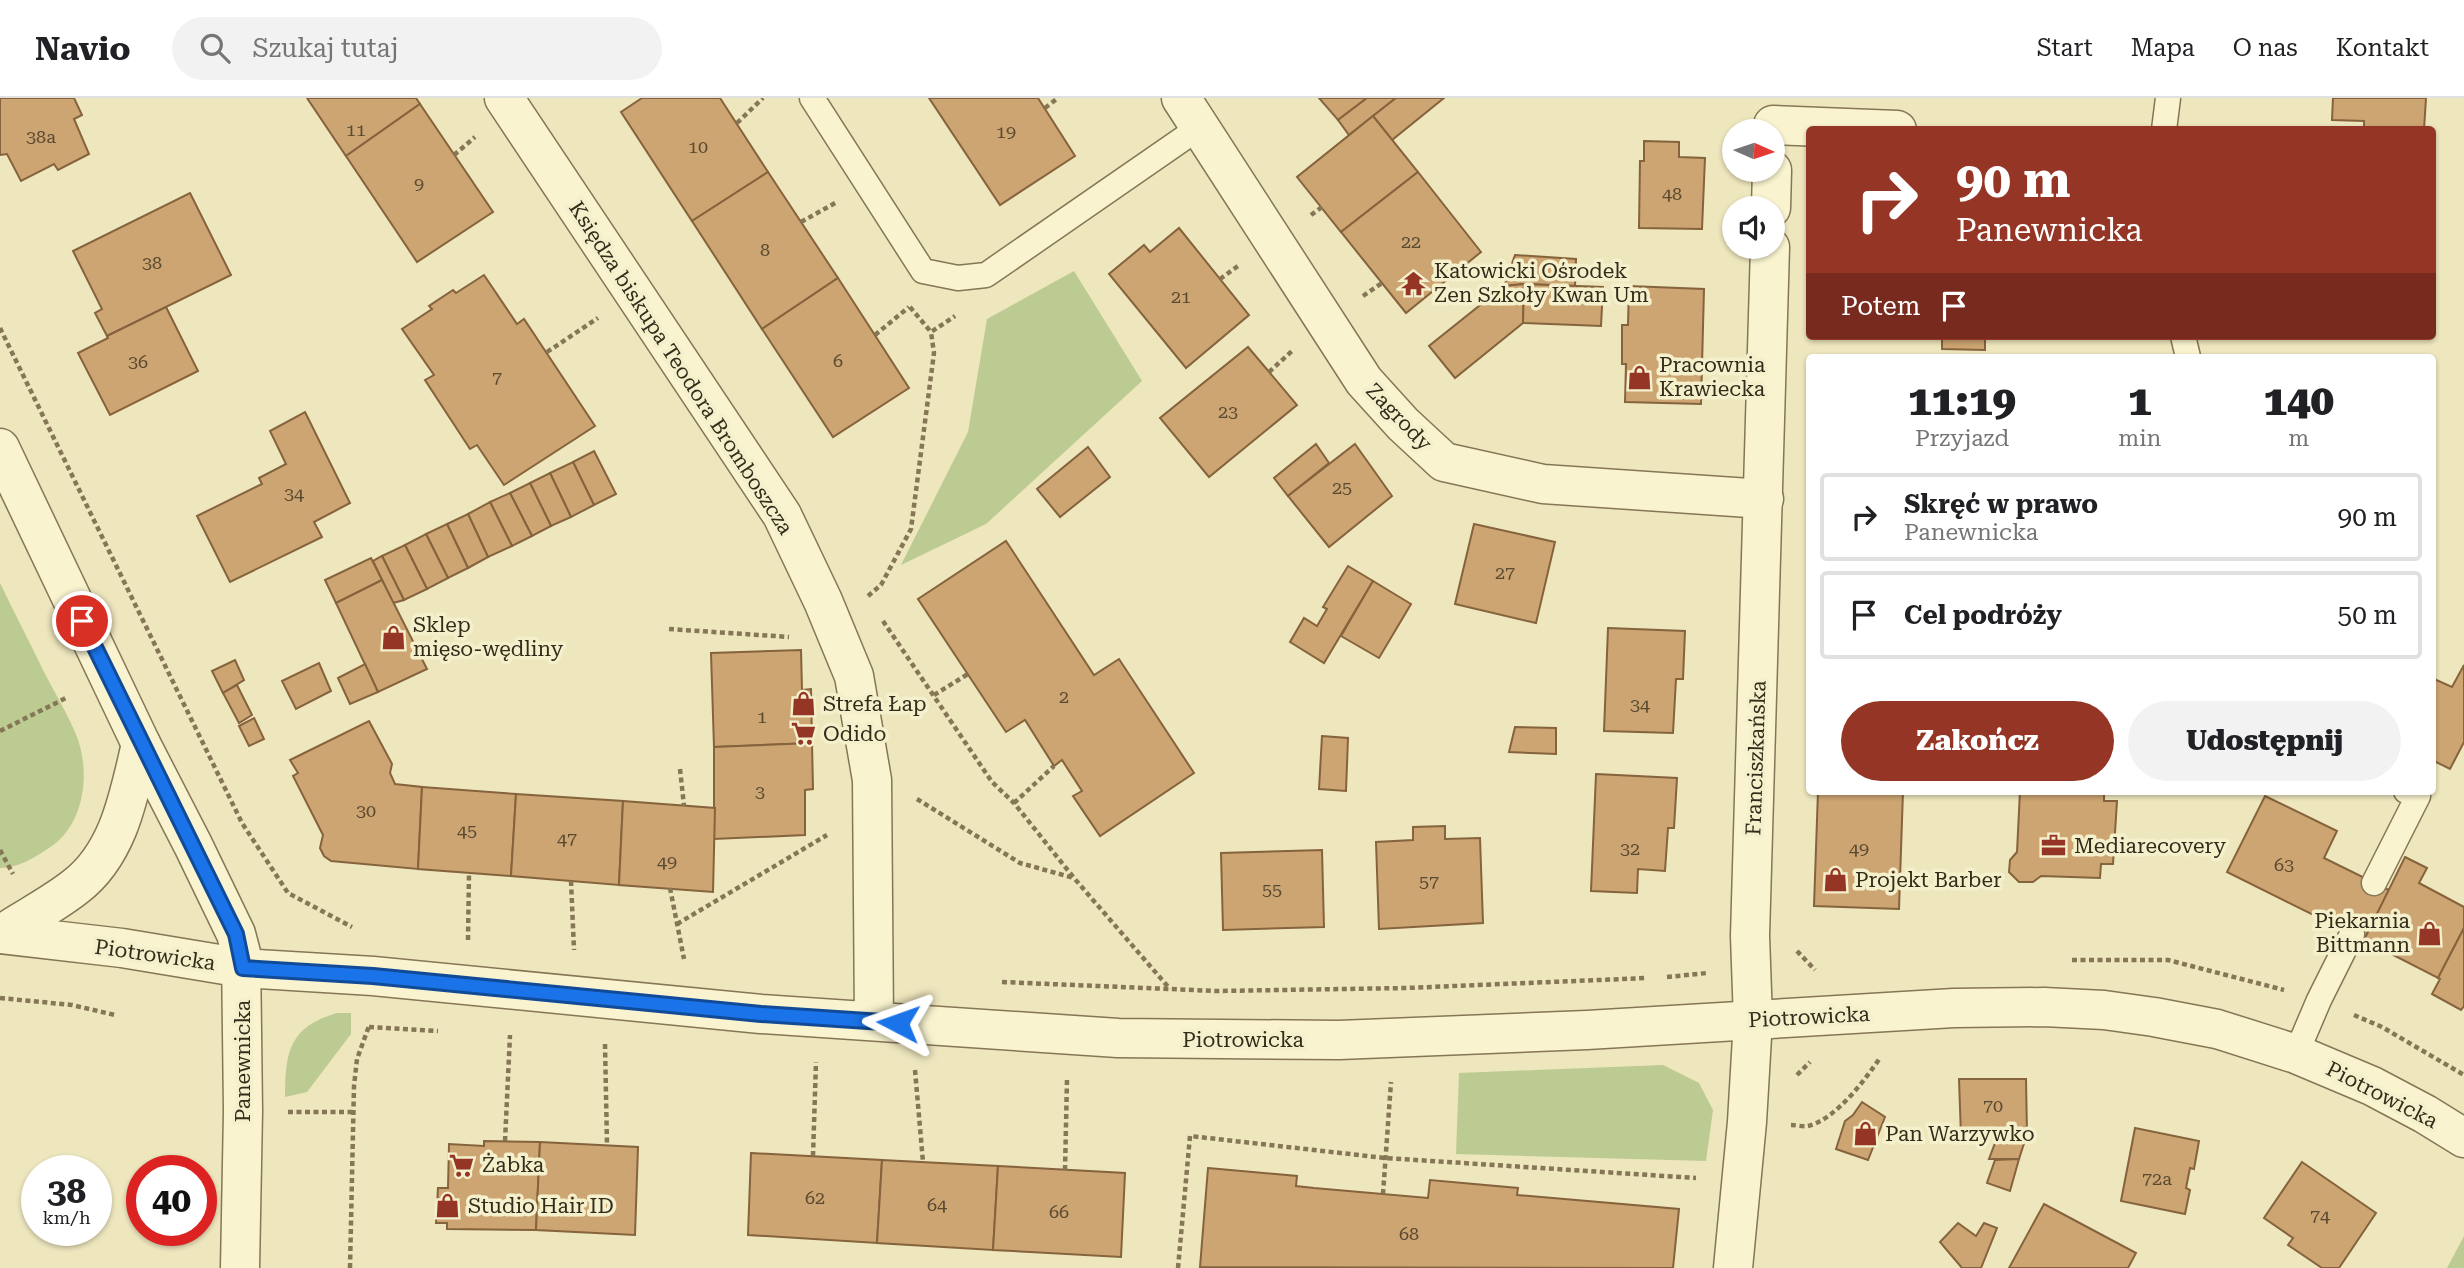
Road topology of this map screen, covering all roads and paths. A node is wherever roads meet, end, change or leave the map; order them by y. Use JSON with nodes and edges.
{"nodes":[{"id":1,"x":504,"y":98,"type":"edge"},
{"id":2,"x":764,"y":98,"type":"edge"},
{"id":3,"x":812,"y":98,"type":"edge"},
{"id":4,"x":1058,"y":98,"type":"edge"},
{"id":5,"x":2168,"y":98,"type":"edge"},
{"id":6,"x":1045,"y":108,"type":"dead end"},
{"id":7,"x":1191,"y":112,"type":"edge"},
{"id":8,"x":737,"y":123,"type":"dead end"},
{"id":9,"x":1785,"y":126,"type":"edge"},
{"id":10,"x":2164,"y":126,"type":"edge"},
{"id":11,"x":1806,"y":127,"type":"edge"},
{"id":12,"x":844,"y":198,"type":"dead end"},
{"id":13,"x":801,"y":222,"type":"dead end"},
{"id":14,"x":1770,"y":259,"type":"edge"},
{"id":15,"x":634,"y":293,"type":"junction"},
{"id":16,"x":904,"y":296,"type":"dead end"},
{"id":17,"x":910,"y":306,"type":"junction"},
{"id":18,"x":965,"y":309,"type":"dead end"},
{"id":19,"x":0,"y":328,"type":"edge"},
{"id":20,"x":931,"y":332,"type":"junction"},
{"id":21,"x":875,"y":335,"type":"dead end"},
{"id":22,"x":547,"y":352,"type":"dead end"},
{"id":23,"x":0,"y":448,"type":"edge"},
{"id":24,"x":1765,"y":499,"type":"junction"},
{"id":25,"x":882,"y":619,"type":"dead end"},
{"id":26,"x":669,"y":629,"type":"dead end"},
{"id":27,"x":836,"y":631,"type":"junction"},
{"id":28,"x":793,"y":638,"type":"dead end"},
{"id":29,"x":968,"y":674,"type":"dead end"},
{"id":30,"x":934,"y":695,"type":"junction"},
{"id":31,"x":71,"y":696,"type":"dead end"},
{"id":32,"x":0,"y":731,"type":"edge"},
{"id":33,"x":141,"y":744,"type":"junction"},
{"id":34,"x":1054,"y":766,"type":"dead end"},
{"id":35,"x":680,"y":769,"type":"dead end"},
{"id":36,"x":870,"y":769,"type":"junction"},
{"id":37,"x":2416,"y":795,"type":"edge"},
{"id":38,"x":1014,"y":803,"type":"junction"},
{"id":39,"x":684,"y":806,"type":"dead end"},
{"id":40,"x":829,"y":834,"type":"dead end"},
{"id":41,"x":0,"y":850,"type":"edge"},
{"id":42,"x":468,"y":873,"type":"dead end"},
{"id":43,"x":1074,"y":878,"type":"junction"},
{"id":44,"x":571,"y":881,"type":"dead end"},
{"id":45,"x":18,"y":882,"type":"dead end"},
{"id":46,"x":2374,"y":883,"type":"dead end"},
{"id":47,"x":670,"y":888,"type":"dead end"},
{"id":48,"x":677,"y":924,"type":"junction"},
{"id":49,"x":364,"y":930,"type":"dead end"},
{"id":50,"x":1,"y":934,"type":"edge"},
{"id":51,"x":2352,"y":934,"type":"dead end"},
{"id":52,"x":468,"y":940,"type":"dead end"},
{"id":53,"x":574,"y":950,"type":"dead end"},
{"id":54,"x":684,"y":959,"type":"dead end"},
{"id":55,"x":243,"y":968,"type":"junction"},
{"id":56,"x":1649,"y":978,"type":"dead end"},
{"id":57,"x":995,"y":982,"type":"dead end"},
{"id":58,"x":1170,"y":989,"type":"junction"},
{"id":59,"x":0,"y":998,"type":"edge"},
{"id":60,"x":115,"y":1015,"type":"dead end"},
{"id":61,"x":1753,"y":1020,"type":"junction"},
{"id":62,"x":874,"y":1021,"type":"junction"},
{"id":63,"x":369,"y":1027,"type":"dead end"},
{"id":64,"x":510,"y":1035,"type":"dead end"},
{"id":65,"x":605,"y":1040,"type":"dead end"},
{"id":66,"x":1886,"y":1049,"type":"dead end"},
{"id":67,"x":817,"y":1051,"type":"dead end"},
{"id":68,"x":2296,"y":1054,"type":"junction"},
{"id":69,"x":1815,"y":1058,"type":"dead end"},
{"id":70,"x":915,"y":1069,"type":"dead end"},
{"id":71,"x":1067,"y":1074,"type":"dead end"},
{"id":72,"x":1392,"y":1077,"type":"dead end"},
{"id":73,"x":1792,"y":1082,"type":"dead end"},
{"id":74,"x":288,"y":1112,"type":"dead end"},
{"id":75,"x":354,"y":1112,"type":"junction"},
{"id":76,"x":1788,"y":1125,"type":"dead end"},
{"id":77,"x":2464,"y":1138,"type":"edge"},
{"id":78,"x":505,"y":1142,"type":"dead end"},
{"id":79,"x":607,"y":1145,"type":"dead end"},
{"id":80,"x":813,"y":1156,"type":"dead end"},
{"id":81,"x":1385,"y":1158,"type":"junction"},
{"id":82,"x":923,"y":1162,"type":"dead end"},
{"id":83,"x":1065,"y":1170,"type":"dead end"},
{"id":84,"x":1698,"y":1178,"type":"dead end"},
{"id":85,"x":1383,"y":1194,"type":"dead end"},
{"id":86,"x":240,"y":1268,"type":"edge"},
{"id":87,"x":350,"y":1268,"type":"edge"},
{"id":88,"x":1178,"y":1268,"type":"edge"},
{"id":89,"x":1733,"y":1268,"type":"edge"}],
"edges":[{"from":1,"to":15,"type":"street","name":"Księdza biskupa Teodora Bromboszcza"},
{"from":2,"to":8,"type":"path"},
{"from":3,"to":7,"type":"lane"},
{"from":4,"to":6,"type":"path"},
{"from":5,"to":10,"type":"lane"},
{"from":7,"to":24,"type":"street","name":"Zagrody"},
{"from":9,"to":11,"type":"street"},
{"from":12,"to":13,"type":"path"},
{"from":14,"to":24,"type":"street","name":"Franciszkańska"},
{"from":15,"to":22,"type":"path"},
{"from":15,"to":27,"type":"street","name":"Księdza biskupa Teodora Bromboszcza"},
{"from":16,"to":17,"type":"path"},
{"from":17,"to":20,"type":"path"},
{"from":17,"to":21,"type":"path"},
{"from":18,"to":20,"type":"path"},
{"from":19,"to":49,"type":"path"},
{"from":20,"to":27,"type":"path"},
{"from":23,"to":33,"type":"street","name":"Panewnicka"},
{"from":24,"to":61,"type":"street","name":"Franciszkańska"},
{"from":25,"to":30,"type":"path"},
{"from":26,"to":28,"type":"path"},
{"from":27,"to":36,"type":"street","name":"Księdza biskupa Teodora Bromboszcza"},
{"from":29,"to":30,"type":"path"},
{"from":30,"to":38,"type":"path"},
{"from":31,"to":32,"type":"path"},
{"from":33,"to":50,"type":"street"},
{"from":33,"to":55,"type":"street","name":"Panewnicka"},
{"from":34,"to":38,"type":"path"},
{"from":35,"to":39,"type":"path"},
{"from":36,"to":43,"type":"path"},
{"from":36,"to":62,"type":"street","name":"Księdza biskupa Teodora Bromboszcza"},
{"from":37,"to":46,"type":"lane"},
{"from":38,"to":43,"type":"path"},
{"from":40,"to":48,"type":"path"},
{"from":41,"to":45,"type":"path"},
{"from":42,"to":52,"type":"path"},
{"from":43,"to":58,"type":"path"},
{"from":44,"to":53,"type":"path"},
{"from":47,"to":48,"type":"path"},
{"from":48,"to":54,"type":"path"},
{"from":50,"to":55,"type":"street","name":"Piotrowicka"},
{"from":51,"to":68,"type":"lane"},
{"from":55,"to":62,"type":"street","name":"Piotrowicka"},
{"from":55,"to":86,"type":"street","name":"Panewnicka"},
{"from":56,"to":58,"type":"path"},
{"from":57,"to":58,"type":"path"},
{"from":59,"to":60,"type":"path"},
{"from":61,"to":62,"type":"street","name":"Piotrowicka"},
{"from":61,"to":68,"type":"street","name":"Piotrowicka"},
{"from":61,"to":89,"type":"street","name":"Franciszkańska"},
{"from":63,"to":75,"type":"path"},
{"from":64,"to":78,"type":"path"},
{"from":65,"to":79,"type":"path"},
{"from":66,"to":76,"type":"path"},
{"from":67,"to":80,"type":"path"},
{"from":68,"to":77,"type":"street","name":"Piotrowicka"},
{"from":69,"to":73,"type":"path"},
{"from":70,"to":82,"type":"path"},
{"from":71,"to":83,"type":"path"},
{"from":72,"to":81,"type":"path"},
{"from":74,"to":75,"type":"path"},
{"from":75,"to":87,"type":"path"},
{"from":81,"to":84,"type":"path"},
{"from":81,"to":85,"type":"path"},
{"from":81,"to":88,"type":"path"}]}
